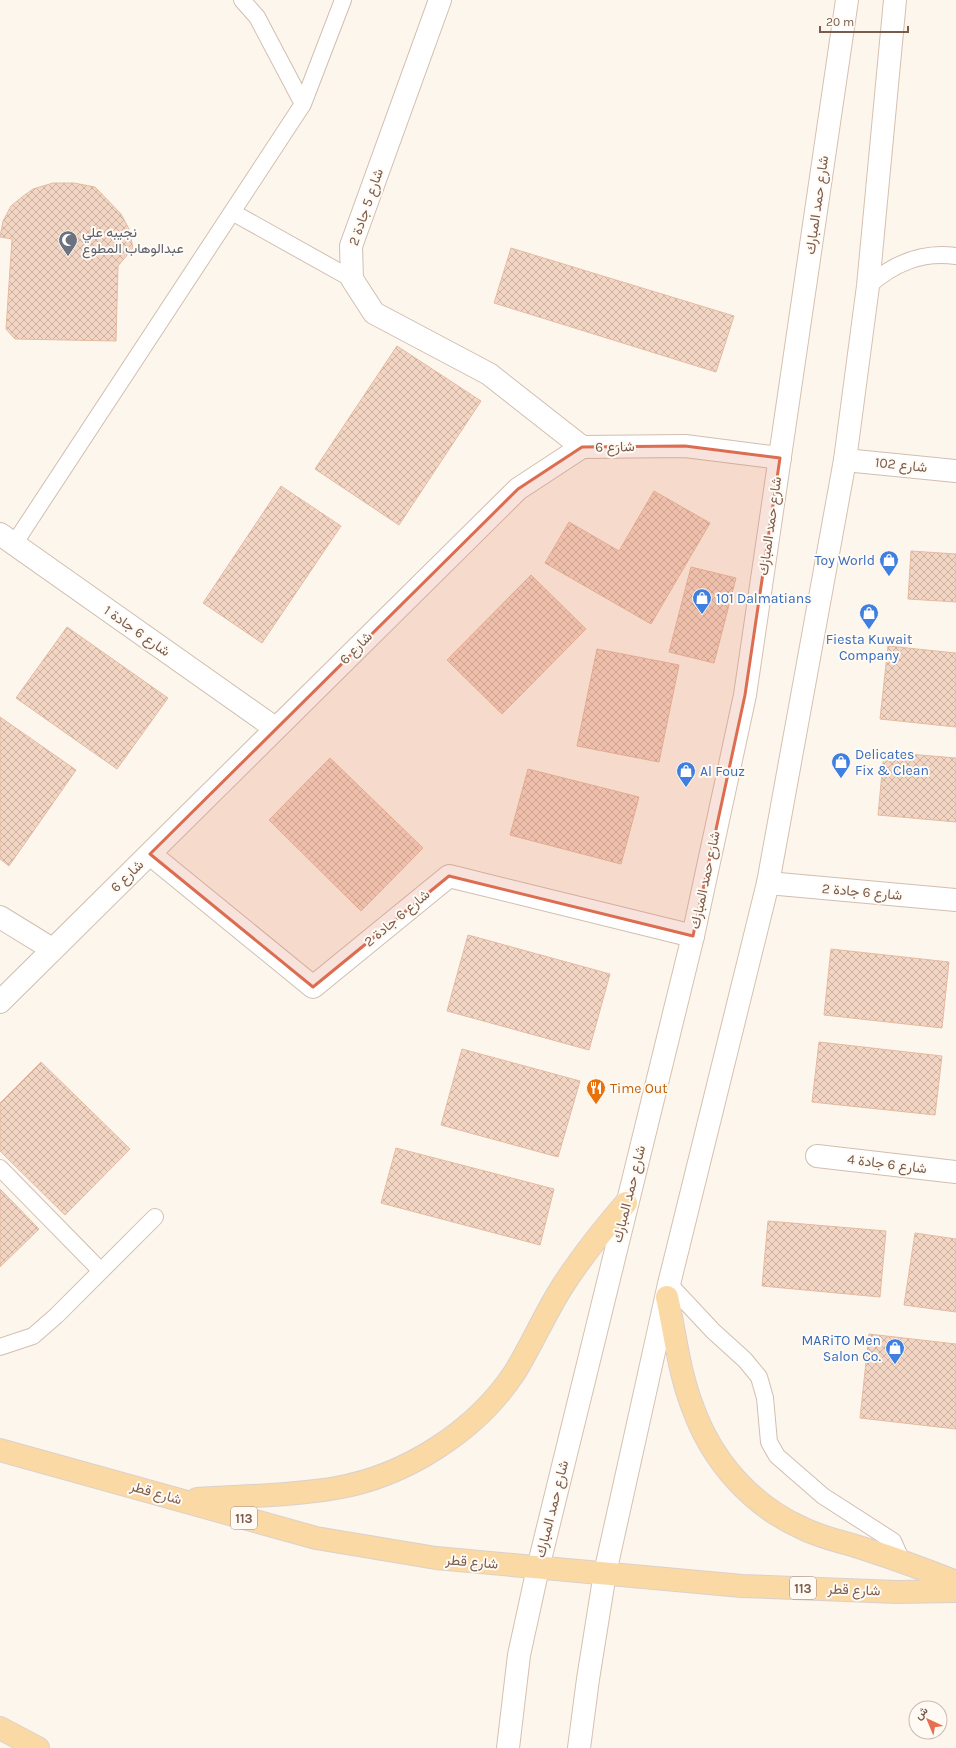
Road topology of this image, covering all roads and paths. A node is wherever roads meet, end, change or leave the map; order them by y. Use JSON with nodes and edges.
{"nodes":[{"id":1,"x":242,"y":0,"type":"edge"},
{"id":2,"x":343,"y":0,"type":"edge"},
{"id":3,"x":440,"y":0,"type":"edge"},
{"id":4,"x":847,"y":0,"type":"edge"},
{"id":5,"x":895,"y":0,"type":"edge"},
{"id":6,"x":303,"y":104,"type":"junction"},
{"id":7,"x":232,"y":212,"type":"junction"},
{"id":8,"x":956,"y":256,"type":"edge"},
{"id":9,"x":352,"y":279,"type":"junction"},
{"id":10,"x":868,"y":286,"type":"junction"},
{"id":11,"x":582,"y":447,"type":"junction"},
{"id":12,"x":780,"y":458,"type":"junction"},
{"id":13,"x":845,"y":460,"type":"junction"},
{"id":14,"x":956,"y":471,"type":"edge"},
{"id":15,"x":7,"y":539,"type":"edge"},
{"id":16,"x":275,"y":728,"type":"junction"},
{"id":17,"x":150,"y":854,"type":"junction"},
{"id":18,"x":768,"y":883,"type":"junction"},
{"id":19,"x":956,"y":900,"type":"edge"},
{"id":20,"x":0,"y":917,"type":"edge"},
{"id":21,"x":693,"y":936,"type":"junction"},
{"id":22,"x":52,"y":950,"type":"junction"},
{"id":23,"x":0,"y":1002,"type":"edge"},
{"id":24,"x":817,"y":1156,"type":"dead end"},
{"id":25,"x":0,"y":1168,"type":"edge"},
{"id":26,"x":956,"y":1172,"type":"edge"},
{"id":27,"x":626,"y":1203,"type":"junction"},
{"id":28,"x":155,"y":1217,"type":"dead end"},
{"id":29,"x":101,"y":1271,"type":"junction"},
{"id":30,"x":668,"y":1291,"type":"junction"},
{"id":31,"x":0,"y":1347,"type":"edge"},
{"id":32,"x":0,"y":1450,"type":"edge"},
{"id":33,"x":181,"y":1501,"type":"junction"},
{"id":34,"x":902,"y":1562,"type":"junction"},
{"id":35,"x":538,"y":1568,"type":"junction"},
{"id":36,"x":605,"y":1574,"type":"junction"},
{"id":37,"x":956,"y":1582,"type":"edge"},
{"id":38,"x":956,"y":1592,"type":"edge"},
{"id":39,"x":0,"y":1728,"type":"edge"},
{"id":40,"x":38,"y":1748,"type":"edge"},
{"id":41,"x":508,"y":1748,"type":"edge"},
{"id":42,"x":579,"y":1748,"type":"edge"}],
"edges":[{"from":1,"to":6,"type":"lane"},
{"from":2,"to":6,"type":"lane"},
{"from":3,"to":9,"type":"main road","name":"شارع 5 جادة 2"},
{"from":4,"to":12,"type":"main road","name":"شارع حمد المبارك"},
{"from":5,"to":10,"type":"main road"},
{"from":6,"to":7,"type":"lane"},
{"from":7,"to":9,"type":"lane"},
{"from":7,"to":15,"type":"lane"},
{"from":8,"to":10,"type":"lane"},
{"from":9,"to":11,"type":"main road"},
{"from":10,"to":13,"type":"main road"},
{"from":11,"to":12,"type":"main road","name":"شارع 6"},
{"from":11,"to":16,"type":"main road","name":"شارع 6"},
{"from":12,"to":21,"type":"main road","name":"شارع حمد المبارك"},
{"from":13,"to":14,"type":"main road","name":"شارع 102"},
{"from":13,"to":18,"type":"main road"},
{"from":15,"to":16,"type":"main road","name":"شارع 6 جادة 1"},
{"from":16,"to":17,"type":"main road","name":"شارع 6"},
{"from":17,"to":21,"type":"main road","name":"شارع 6 جادة 2"},
{"from":17,"to":22,"type":"main road","name":"شارع 6"},
{"from":18,"to":19,"type":"main road","name":"شارع 6 جادة 2"},
{"from":18,"to":30,"type":"main road"},
{"from":20,"to":22,"type":"main road"},
{"from":21,"to":27,"type":"main road","name":"شارع حمد المبارك"},
{"from":22,"to":23,"type":"main road","name":"شارع 6"},
{"from":24,"to":26,"type":"main road","name":"شارع 6 جادة 4"},
{"from":25,"to":29,"type":"lane"},
{"from":27,"to":33,"type":"main road"},
{"from":27,"to":35,"type":"main road","name":"شارع حمد المبارك"},
{"from":28,"to":29,"type":"lane"},
{"from":29,"to":31,"type":"lane"},
{"from":30,"to":34,"type":"lane"},
{"from":30,"to":34,"type":"main road"},
{"from":30,"to":36,"type":"main road"},
{"from":32,"to":33,"type":"main road","name":"شارع قطر","number":"113"},
{"from":33,"to":35,"type":"main road","name":"شارع قطر","number":"113"},
{"from":34,"to":37,"type":"main road"},
{"from":35,"to":36,"type":"main road","name":"شارع قطر","number":"113"},
{"from":35,"to":41,"type":"main road","name":"شارع حمد المبارك"},
{"from":36,"to":38,"type":"main road","name":"شارع قطر","number":"113"},
{"from":36,"to":42,"type":"main road"},
{"from":39,"to":40,"type":"main road"}]}
